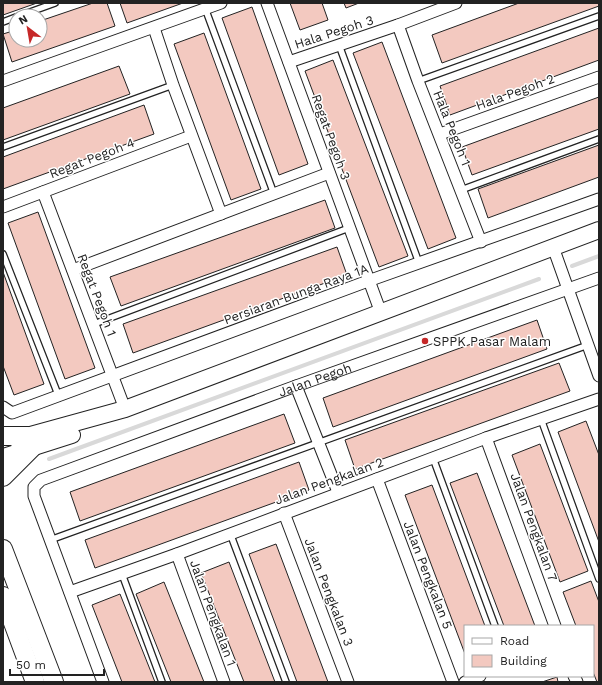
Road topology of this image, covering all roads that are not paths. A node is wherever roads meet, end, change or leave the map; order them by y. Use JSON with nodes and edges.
{"nodes":[{"id":1,"x":55,"y":3,"type":"edge"},
{"id":2,"x":221,"y":3,"type":"edge"},
{"id":3,"x":267,"y":3,"type":"edge"},
{"id":4,"x":456,"y":3,"type":"edge"},
{"id":5,"x":40,"y":8,"type":"edge"},
{"id":6,"x":205,"y":8,"type":"junction"},
{"id":7,"x":599,"y":16,"type":"edge"},
{"id":8,"x":398,"y":25,"type":"junction"},
{"id":9,"x":154,"y":28,"type":"junction"},
{"id":10,"x":339,"y":45,"type":"junction"},
{"id":11,"x":289,"y":62,"type":"junction"},
{"id":12,"x":599,"y":77,"type":"edge"},
{"id":13,"x":3,"y":81,"type":"edge"},
{"id":14,"x":418,"y":82,"type":"junction"},
{"id":15,"x":173,"y":85,"type":"junction"},
{"id":16,"x":440,"y":134,"type":"junction"},
{"id":17,"x":191,"y":136,"type":"junction"},
{"id":18,"x":599,"y":139,"type":"edge"},
{"id":19,"x":3,"y":147,"type":"edge"},
{"id":20,"x":329,"y":173,"type":"junction"},
{"id":21,"x":461,"y":190,"type":"junction"},
{"id":22,"x":43,"y":192,"type":"junction"},
{"id":23,"x":274,"y":194,"type":"junction"},
{"id":24,"x":599,"y":199,"type":"edge"},
{"id":25,"x":3,"y":207,"type":"edge"},
{"id":26,"x":221,"y":214,"type":"junction"},
{"id":27,"x":349,"y":228,"type":"junction"},
{"id":28,"x":599,"y":230,"type":"edge"},
{"id":29,"x":481,"y":242,"type":"junction"},
{"id":30,"x":553,"y":247,"type":"junction"},
{"id":31,"x":3,"y":254,"type":"edge"},
{"id":32,"x":419,"y":264,"type":"junction"},
{"id":33,"x":73,"y":270,"type":"junction"},
{"id":34,"x":599,"y":278,"type":"edge"},
{"id":35,"x":368,"y":281,"type":"junction"},
{"id":36,"x":567,"y":289,"type":"junction"},
{"id":37,"x":381,"y":313,"type":"junction"},
{"id":38,"x":94,"y":324,"type":"junction"},
{"id":39,"x":588,"y":345,"type":"junction"},
{"id":40,"x":113,"y":376,"type":"junction"},
{"id":41,"x":599,"y":376,"type":"edge"},
{"id":42,"x":296,"y":386,"type":"junction"},
{"id":43,"x":59,"y":397,"type":"junction"},
{"id":44,"x":599,"y":399,"type":"edge"},
{"id":45,"x":3,"y":407,"type":"edge"},
{"id":46,"x":125,"y":409,"type":"junction"},
{"id":47,"x":541,"y":419,"type":"junction"},
{"id":48,"x":3,"y":436,"type":"edge"},
{"id":49,"x":486,"y":438,"type":"junction"},
{"id":50,"x":3,"y":442,"type":"edge"},
{"id":51,"x":30,"y":442,"type":"junction"},
{"id":52,"x":319,"y":443,"type":"junction"},
{"id":53,"x":3,"y":457,"type":"edge"},
{"id":54,"x":433,"y":458,"type":"junction"},
{"id":55,"x":3,"y":477,"type":"edge"},
{"id":56,"x":376,"y":478,"type":"junction"},
{"id":57,"x":338,"y":492,"type":"junction"},
{"id":58,"x":284,"y":513,"type":"junction"},
{"id":59,"x":230,"y":533,"type":"junction"},
{"id":60,"x":49,"y":540,"type":"junction"},
{"id":61,"x":3,"y":549,"type":"edge"},
{"id":62,"x":177,"y":554,"type":"junction"},
{"id":63,"x":122,"y":574,"type":"junction"},
{"id":64,"x":599,"y":579,"type":"edge"},
{"id":65,"x":70,"y":592,"type":"junction"},
{"id":66,"x":3,"y":596,"type":"edge"},
{"id":67,"x":495,"y":625,"type":"edge"},
{"id":68,"x":555,"y":625,"type":"edge"},
{"id":69,"x":477,"y":677,"type":"edge"},
{"id":70,"x":35,"y":682,"type":"edge"},
{"id":71,"x":54,"y":682,"type":"edge"},
{"id":72,"x":103,"y":682,"type":"edge"},
{"id":73,"x":162,"y":682,"type":"edge"},
{"id":74,"x":224,"y":682,"type":"edge"},
{"id":75,"x":286,"y":682,"type":"edge"},
{"id":76,"x":348,"y":682,"type":"edge"},
{"id":77,"x":453,"y":682,"type":"edge"},
{"id":78,"x":464,"y":682,"type":"edge"}],
"edges":[{"from":1,"to":5,"type":"lane"},
{"from":2,"to":6,"type":"street"},
{"from":3,"to":11,"type":"street","name":"Regat Pegoh 3"},
{"from":4,"to":8,"type":"street","name":"Hala Pegoh 3"},
{"from":6,"to":9,"type":"street"},
{"from":6,"to":23,"type":"lane"},
{"from":7,"to":14,"type":"lane"},
{"from":8,"to":10,"type":"street","name":"Hala Pegoh 3"},
{"from":8,"to":14,"type":"street","name":"Hala Pegoh 1"},
{"from":9,"to":13,"type":"street"},
{"from":9,"to":15,"type":"street"},
{"from":10,"to":11,"type":"street","name":"Hala Pegoh 3"},
{"from":10,"to":32,"type":"lane"},
{"from":11,"to":20,"type":"street","name":"Regat Pegoh 3"},
{"from":12,"to":16,"type":"street","name":"Hala Pegoh 2"},
{"from":14,"to":16,"type":"street","name":"Hala Pegoh 1"},
{"from":15,"to":17,"type":"street"},
{"from":15,"to":19,"type":"lane"},
{"from":16,"to":21,"type":"street","name":"Hala Pegoh 1"},
{"from":17,"to":22,"type":"street","name":"Regat Pegoh 4"},
{"from":17,"to":26,"type":"street"},
{"from":18,"to":21,"type":"lane"},
{"from":20,"to":23,"type":"street"},
{"from":20,"to":27,"type":"street","name":"Regat Pegoh 3"},
{"from":21,"to":29,"type":"street","name":"Hala Pegoh 1"},
{"from":22,"to":25,"type":"street","name":"Regat Pegoh 4"},
{"from":22,"to":33,"type":"street","name":"Regat Pegoh 1"},
{"from":23,"to":26,"type":"street"},
{"from":24,"to":29,"type":"street","name":"Persiaran Bunga Raya 1A"},
{"from":26,"to":33,"type":"street"},
{"from":27,"to":35,"type":"street","name":"Regat Pegoh 3"},
{"from":27,"to":38,"type":"lane"},
{"from":28,"to":30,"type":"street"},
{"from":29,"to":32,"type":"street","name":"Persiaran Bunga Raya 1A"},
{"from":30,"to":36,"type":"street"},
{"from":30,"to":37,"type":"street"},
{"from":31,"to":43,"type":"lane"},
{"from":32,"to":35,"type":"street","name":"Persiaran Bunga Raya 1A"},
{"from":33,"to":38,"type":"street","name":"Regat Pegoh 1"},
{"from":34,"to":36,"type":"street","name":"Jalan Pegoh"},
{"from":35,"to":37,"type":"street","name":"Regat Pegoh 3"},
{"from":35,"to":40,"type":"street","name":"Persiaran Bunga Raya 1A"},
{"from":36,"to":39,"type":"street"},
{"from":36,"to":42,"type":"street","name":"Jalan Pegoh"},
{"from":37,"to":46,"type":"street"},
{"from":38,"to":40,"type":"street","name":"Regat Pegoh 1"},
{"from":39,"to":41,"type":"street"},
{"from":39,"to":52,"type":"lane"},
{"from":40,"to":43,"type":"street","name":"Persiaran Bunga Raya 1A"},
{"from":40,"to":46,"type":"street","name":"Regat Pegoh 1"},
{"from":42,"to":52,"type":"street"},
{"from":42,"to":60,"type":"street","name":"Jalan Pegoh"},
{"from":43,"to":45,"type":"street","name":"Persiaran Bunga Raya 1A"},
{"from":44,"to":47,"type":"street","name":"Jalan Pengkalan 2"},
{"from":46,"to":51,"type":"street"},
{"from":47,"to":49,"type":"street","name":"Jalan Pengkalan 2"},
{"from":47,"to":64,"type":"lane"},
{"from":48,"to":51,"type":"main road"},
{"from":49,"to":54,"type":"street","name":"Jalan Pengkalan 2"},
{"from":49,"to":68,"type":"street","name":"Jalan Pengkalan 7"},
{"from":50,"to":51,"type":"street"},
{"from":51,"to":53,"type":"street"},
{"from":51,"to":55,"type":"main road"},
{"from":52,"to":57,"type":"street"},
{"from":52,"to":60,"type":"lane"},
{"from":54,"to":56,"type":"street","name":"Jalan Pengkalan 2"},
{"from":54,"to":67,"type":"lane"},
{"from":56,"to":57,"type":"street","name":"Jalan Pengkalan 2"},
{"from":56,"to":77,"type":"street","name":"Jalan Pengkalan 5"},
{"from":57,"to":58,"type":"street","name":"Jalan Pengkalan 2"},
{"from":58,"to":59,"type":"street","name":"Jalan Pengkalan 2"},
{"from":58,"to":76,"type":"street","name":"Jalan Pengkalan 3"},
{"from":59,"to":62,"type":"street","name":"Jalan Pengkalan 2"},
{"from":59,"to":75,"type":"lane"},
{"from":60,"to":65,"type":"street"},
{"from":61,"to":71,"type":"main road"},
{"from":62,"to":63,"type":"street","name":"Jalan Pengkalan 2"},
{"from":62,"to":74,"type":"street","name":"Jalan Pengkalan 1"},
{"from":63,"to":65,"type":"street","name":"Jalan Pengkalan 2"},
{"from":63,"to":73,"type":"lane"},
{"from":65,"to":72,"type":"street"},
{"from":66,"to":70,"type":"main road"},
{"from":69,"to":78,"type":"street"}]}
